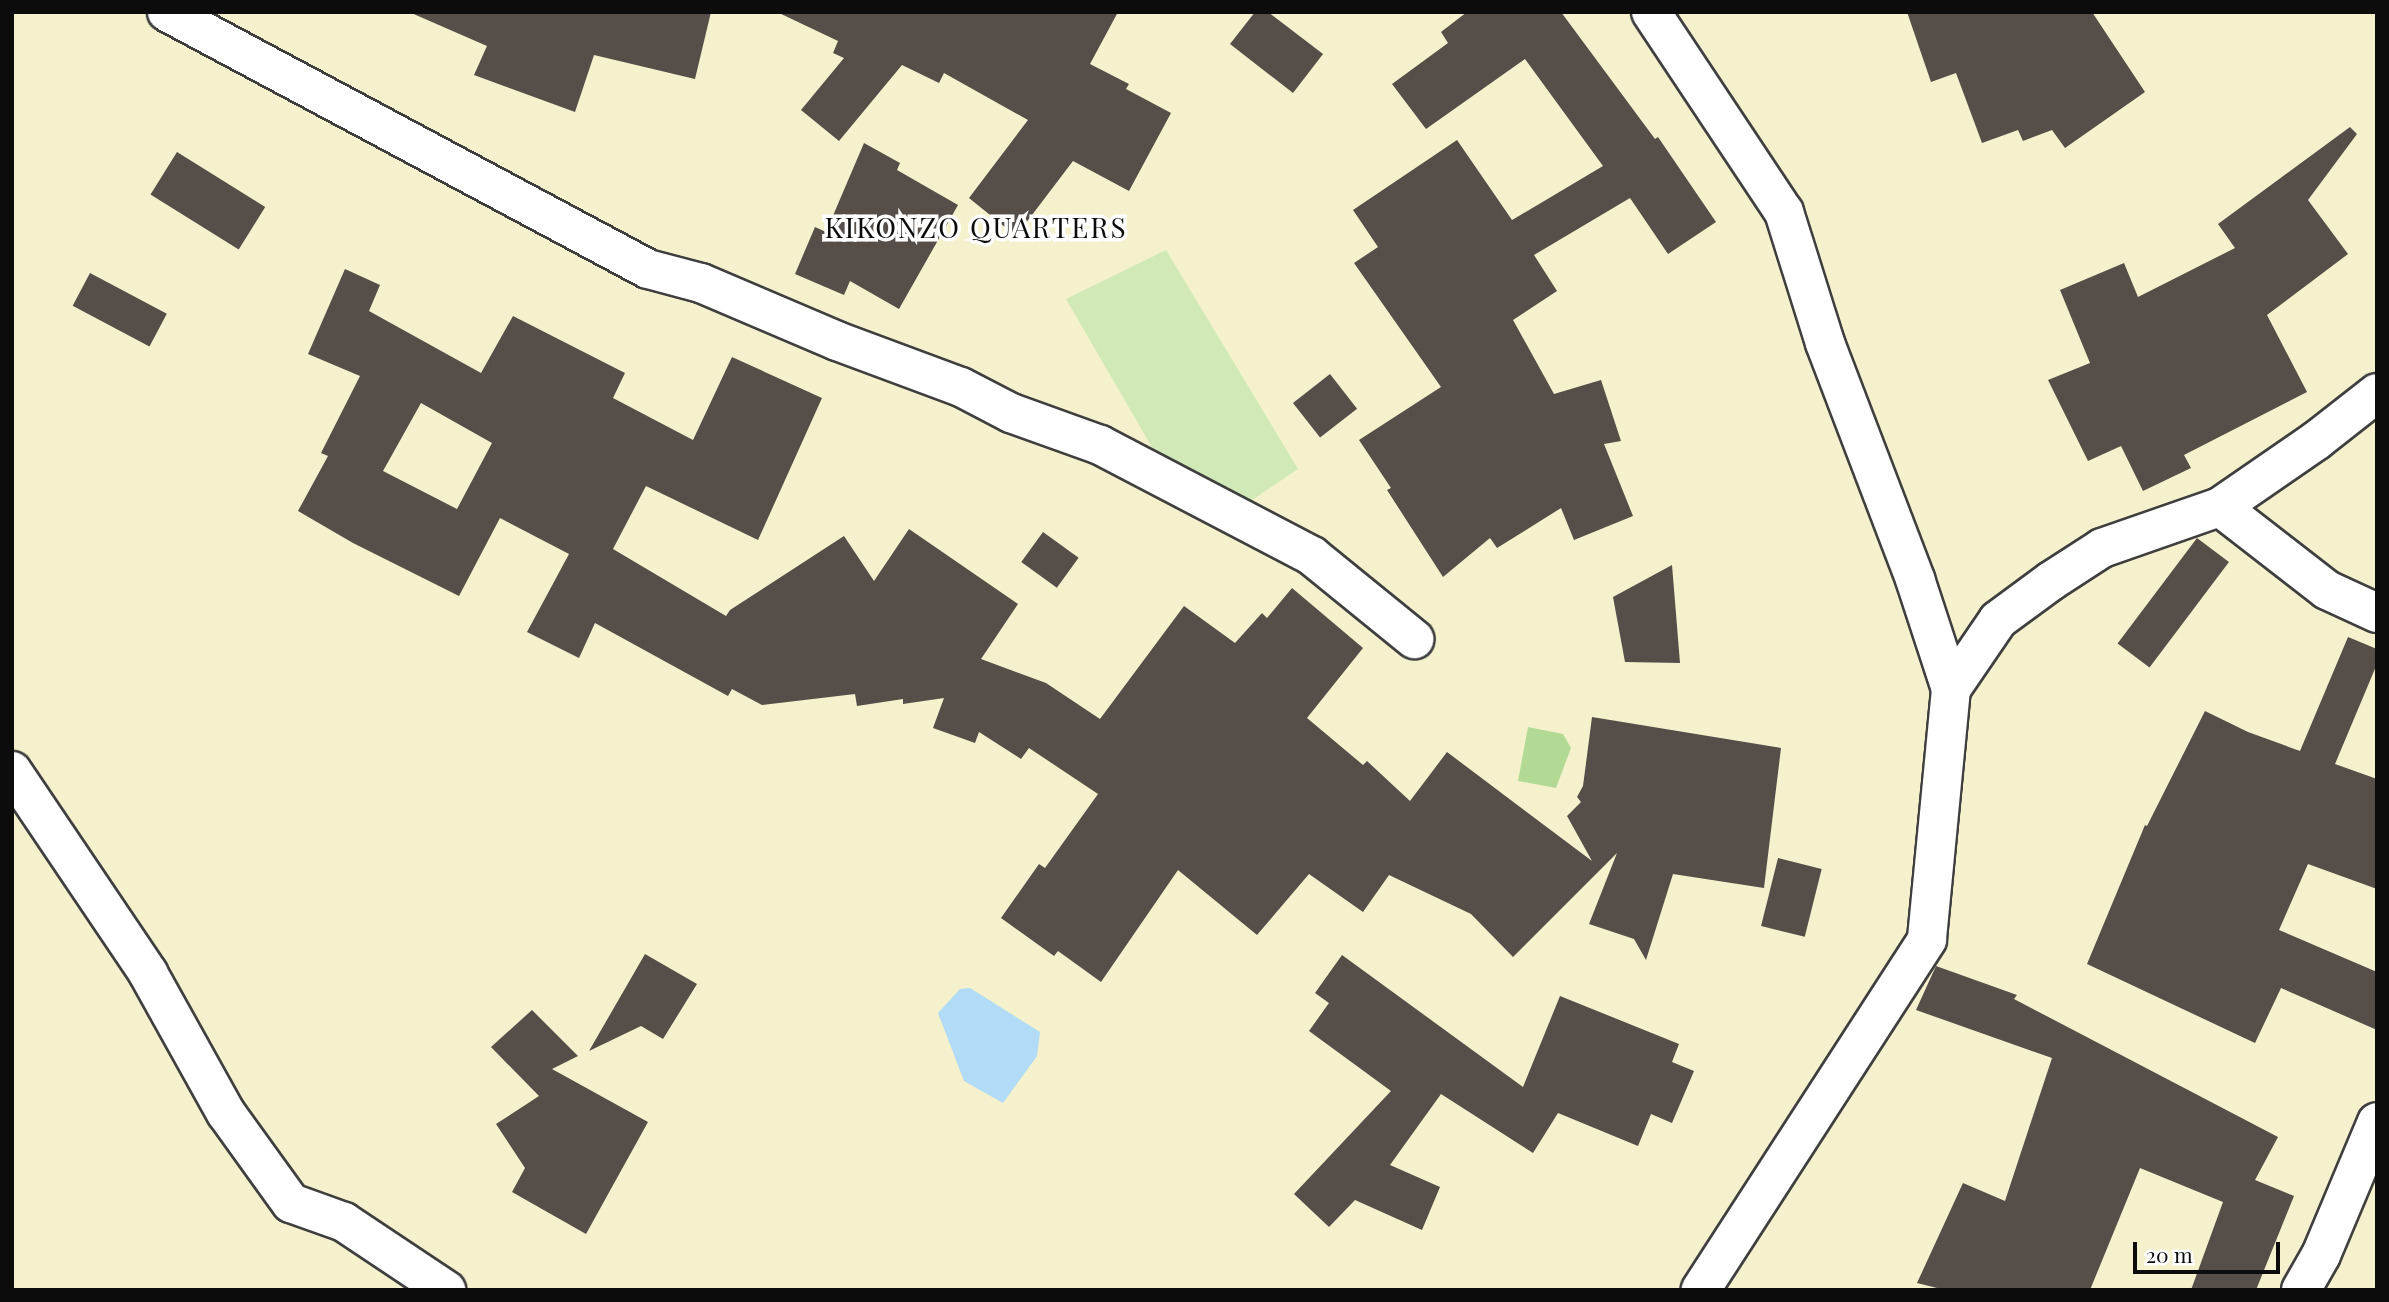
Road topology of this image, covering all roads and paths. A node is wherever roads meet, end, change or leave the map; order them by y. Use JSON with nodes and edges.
{"nodes":[{"id":1,"x":167,"y":12,"type":"edge"},
{"id":2,"x":1651,"y":12,"type":"edge"},
{"id":3,"x":221,"y":24,"type":"edge"},
{"id":4,"x":2377,"y":393,"type":"edge"},
{"id":5,"x":2220,"y":507,"type":"junction"},
{"id":6,"x":2377,"y":613,"type":"edge"},
{"id":7,"x":1414,"y":639,"type":"dead end"},
{"id":8,"x":1951,"y":689,"type":"junction"},
{"id":9,"x":12,"y":771,"type":"edge"},
{"id":10,"x":2377,"y":1122,"type":"edge"},
{"id":11,"x":446,"y":1290,"type":"edge"},
{"id":12,"x":1701,"y":1290,"type":"edge"},
{"id":13,"x":2301,"y":1290,"type":"edge"}],
"edges":[{"from":1,"to":3,"type":"street"},
{"from":2,"to":8,"type":"street"},
{"from":3,"to":7,"type":"street"},
{"from":4,"to":5,"type":"street"},
{"from":5,"to":6,"type":"street"},
{"from":5,"to":8,"type":"street"},
{"from":8,"to":12,"type":"street"},
{"from":9,"to":11,"type":"street"},
{"from":10,"to":13,"type":"street"}]}
